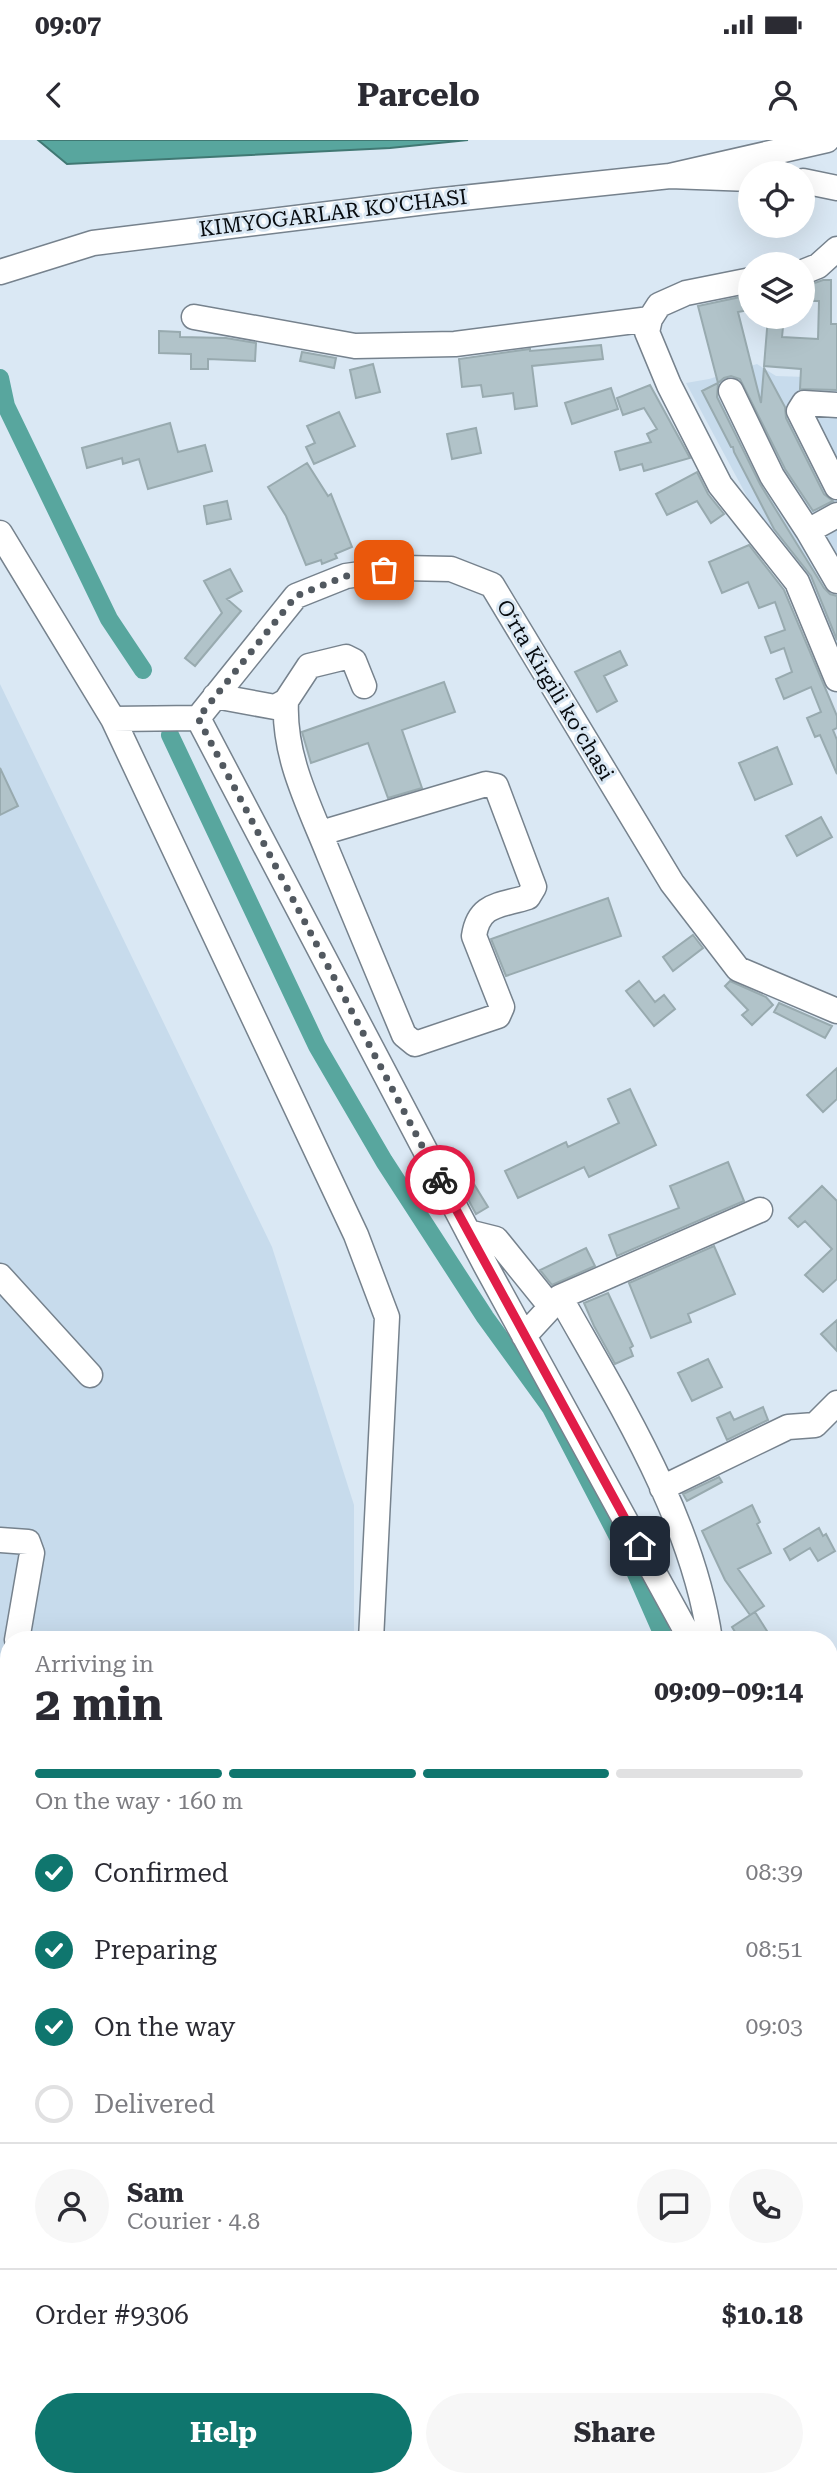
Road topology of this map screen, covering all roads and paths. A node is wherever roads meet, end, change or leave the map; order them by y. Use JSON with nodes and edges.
{"nodes":[{"id":1,"x":827,"y":140,"type":"edge"},
{"id":2,"x":800,"y":143,"type":"edge"},
{"id":3,"x":670,"y":176,"type":"junction"},
{"id":4,"x":738,"y":179,"type":"edge"},
{"id":5,"x":815,"y":183,"type":"edge"},
{"id":6,"x":837,"y":188,"type":"edge"},
{"id":7,"x":837,"y":249,"type":"edge"},
{"id":8,"x":815,"y":267,"type":"edge"},
{"id":9,"x":0,"y":272,"type":"edge"},
{"id":10,"x":738,"y":282,"type":"edge"},
{"id":11,"x":194,"y":317,"type":"dead end"},
{"id":12,"x":650,"y":319,"type":"junction"},
{"id":13,"x":732,"y":391,"type":"dead end"},
{"id":14,"x":837,"y":405,"type":"edge"},
{"id":15,"x":830,"y":458,"type":"edge"},
{"id":16,"x":837,"y":487,"type":"edge"},
{"id":17,"x":837,"y":515,"type":"edge"},
{"id":18,"x":808,"y":531,"type":"junction"},
{"id":19,"x":0,"y":533,"type":"edge"},
{"id":20,"x":837,"y":581,"type":"edge"},
{"id":21,"x":837,"y":679,"type":"edge"},
{"id":22,"x":364,"y":686,"type":"dead end"},
{"id":23,"x":215,"y":696,"type":"junction"},
{"id":24,"x":286,"y":701,"type":"junction"},
{"id":25,"x":198,"y":718,"type":"junction"},
{"id":26,"x":113,"y":719,"type":"junction"},
{"id":27,"x":321,"y":833,"type":"junction"},
{"id":28,"x":534,"y":887,"type":"junction"},
{"id":29,"x":543,"y":912,"type":"dead end"},
{"id":30,"x":837,"y":1011,"type":"edge"},
{"id":31,"x":760,"y":1210,"type":"dead end"},
{"id":32,"x":468,"y":1232,"type":"junction"},
{"id":33,"x":0,"y":1276,"type":"edge"},
{"id":34,"x":555,"y":1302,"type":"junction"},
{"id":35,"x":524,"y":1336,"type":"junction"},
{"id":36,"x":90,"y":1376,"type":"dead end"},
{"id":37,"x":837,"y":1403,"type":"edge"},
{"id":38,"x":662,"y":1488,"type":"junction"},
{"id":39,"x":0,"y":1540,"type":"edge"},
{"id":40,"x":19,"y":1631,"type":"edge"},
{"id":41,"x":371,"y":1631,"type":"edge"},
{"id":42,"x":686,"y":1631,"type":"edge"},
{"id":43,"x":709,"y":1631,"type":"edge"}],
"edges":[{"from":1,"to":2,"type":"street","name":"KIMYOGARLAR KO'CHASI"},
{"from":2,"to":3,"type":"street","name":"KIMYOGARLAR KO'CHASI"},
{"from":3,"to":4,"type":"street","name":"KIMYOGARLAR KO'CHASI"},
{"from":3,"to":9,"type":"street","name":"KIMYOGARLAR KO'CHASI"},
{"from":5,"to":6,"type":"street"},
{"from":7,"to":8,"type":"street"},
{"from":10,"to":12,"type":"street"},
{"from":11,"to":12,"type":"street"},
{"from":12,"to":21,"type":"street"},
{"from":13,"to":18,"type":"street"},
{"from":14,"to":15,"type":"street"},
{"from":15,"to":16,"type":"street"},
{"from":17,"to":18,"type":"street"},
{"from":18,"to":20,"type":"street"},
{"from":19,"to":26,"type":"street"},
{"from":22,"to":24,"type":"street"},
{"from":23,"to":24,"type":"street"},
{"from":23,"to":25,"type":"street","name":"Oʻrta Kirgili koʻchasi"},
{"from":23,"to":30,"type":"street","name":"Oʻrta Kirgili koʻchasi"},
{"from":24,"to":27,"type":"street"},
{"from":25,"to":26,"type":"street"},
{"from":25,"to":32,"type":"street"},
{"from":26,"to":41,"type":"street"},
{"from":27,"to":28,"type":"street"},
{"from":27,"to":28,"type":"street"},
{"from":28,"to":29,"type":"street"},
{"from":31,"to":34,"type":"street"},
{"from":32,"to":34,"type":"street"},
{"from":32,"to":35,"type":"street"},
{"from":33,"to":36,"type":"street"},
{"from":34,"to":35,"type":"street"},
{"from":34,"to":38,"type":"street"},
{"from":35,"to":42,"type":"street"},
{"from":37,"to":38,"type":"street"},
{"from":38,"to":43,"type":"street"},
{"from":39,"to":40,"type":"street"}]}
